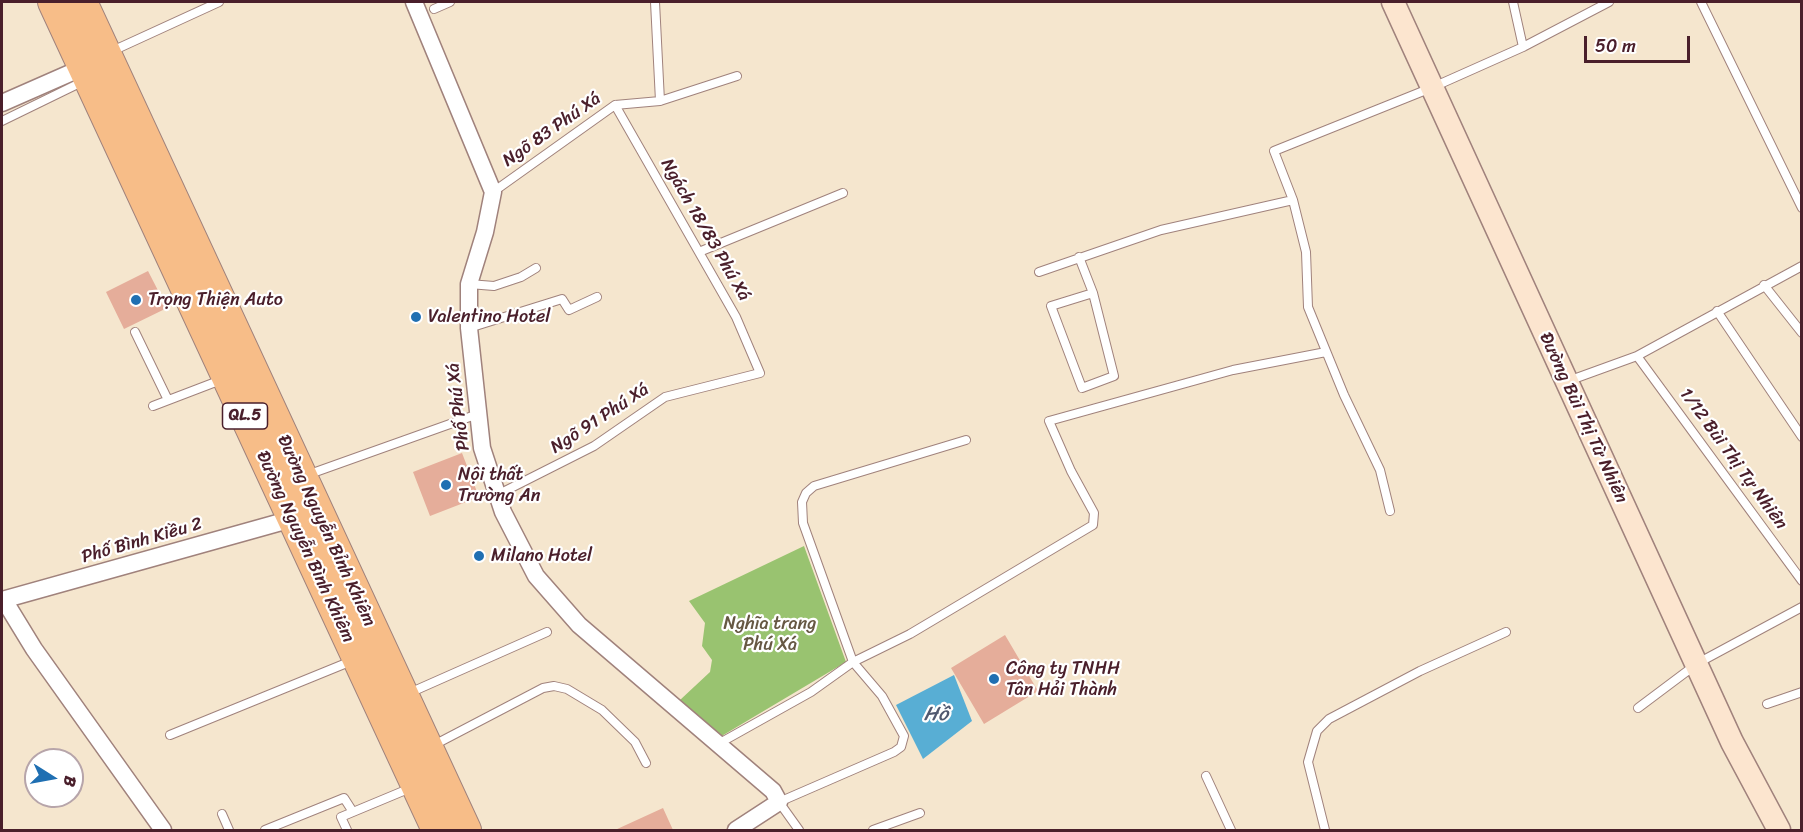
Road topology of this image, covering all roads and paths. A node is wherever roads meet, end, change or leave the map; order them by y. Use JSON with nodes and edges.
{"nodes":[{"id":1,"x":52,"y":2,"type":"edge"},
{"id":2,"x":82,"y":2,"type":"edge"},
{"id":3,"x":219,"y":2,"type":"edge"},
{"id":4,"x":414,"y":2,"type":"edge"},
{"id":5,"x":450,"y":2,"type":"edge"},
{"id":6,"x":655,"y":2,"type":"edge"},
{"id":7,"x":1393,"y":2,"type":"edge"},
{"id":8,"x":1513,"y":2,"type":"edge"},
{"id":9,"x":1609,"y":2,"type":"edge"},
{"id":10,"x":1701,"y":2,"type":"edge"},
{"id":11,"x":434,"y":9,"type":"dead end"},
{"id":12,"x":1523,"y":46,"type":"junction"},
{"id":13,"x":93,"y":66,"type":"junction"},
{"id":14,"x":737,"y":76,"type":"dead end"},
{"id":15,"x":1431,"y":88,"type":"junction"},
{"id":16,"x":660,"y":101,"type":"junction"},
{"id":17,"x":2,"y":103,"type":"edge"},
{"id":18,"x":615,"y":105,"type":"junction"},
{"id":19,"x":2,"y":121,"type":"edge"},
{"id":20,"x":493,"y":192,"type":"junction"},
{"id":21,"x":843,"y":194,"type":"dead end"},
{"id":22,"x":1293,"y":200,"type":"junction"},
{"id":23,"x":1802,"y":208,"type":"edge"},
{"id":24,"x":699,"y":252,"type":"junction"},
{"id":25,"x":1079,"y":257,"type":"junction"},
{"id":26,"x":1802,"y":266,"type":"edge"},
{"id":27,"x":536,"y":268,"type":"dead end"},
{"id":28,"x":1040,"y":272,"type":"dead end"},
{"id":29,"x":470,"y":285,"type":"junction"},
{"id":30,"x":1764,"y":285,"type":"junction"},
{"id":31,"x":1093,"y":293,"type":"junction"},
{"id":32,"x":597,"y":297,"type":"dead end"},
{"id":33,"x":1717,"y":311,"type":"junction"},
{"id":34,"x":469,"y":328,"type":"junction"},
{"id":35,"x":135,"y":332,"type":"dead end"},
{"id":36,"x":1802,"y":333,"type":"edge"},
{"id":37,"x":1326,"y":352,"type":"junction"},
{"id":38,"x":1637,"y":356,"type":"junction"},
{"id":39,"x":760,"y":373,"type":"joint"},
{"id":40,"x":227,"y":377,"type":"junction"},
{"id":41,"x":1566,"y":381,"type":"junction"},
{"id":42,"x":168,"y":400,"type":"junction"},
{"id":43,"x":153,"y":406,"type":"dead end"},
{"id":44,"x":478,"y":414,"type":"junction"},
{"id":45,"x":1802,"y":436,"type":"edge"},
{"id":46,"x":966,"y":440,"type":"dead end"},
{"id":47,"x":301,"y":477,"type":"junction"},
{"id":48,"x":497,"y":495,"type":"junction"},
{"id":49,"x":1390,"y":511,"type":"dead end"},
{"id":50,"x":292,"y":519,"type":"junction"},
{"id":51,"x":1802,"y":582,"type":"edge"},
{"id":52,"x":2,"y":600,"type":"edge"},
{"id":53,"x":1802,"y":607,"type":"edge"},
{"id":54,"x":547,"y":632,"type":"dead end"},
{"id":55,"x":1506,"y":632,"type":"dead end"},
{"id":56,"x":357,"y":659,"type":"junction"},
{"id":57,"x":853,"y":662,"type":"junction"},
{"id":58,"x":1698,"y":663,"type":"junction"},
{"id":59,"x":1802,"y":692,"type":"edge"},
{"id":60,"x":404,"y":695,"type":"junction"},
{"id":61,"x":1767,"y":704,"type":"dead end"},
{"id":62,"x":1638,"y":708,"type":"dead end"},
{"id":63,"x":170,"y":735,"type":"dead end"},
{"id":64,"x":718,"y":744,"type":"junction"},
{"id":65,"x":429,"y":747,"type":"junction"},
{"id":66,"x":646,"y":763,"type":"dead end"},
{"id":67,"x":1206,"y":776,"type":"dead end"},
{"id":68,"x":416,"y":786,"type":"junction"},
{"id":69,"x":778,"y":802,"type":"junction"},
{"id":70,"x":353,"y":812,"type":"junction"},
{"id":71,"x":920,"y":813,"type":"dead end"},
{"id":72,"x":222,"y":814,"type":"dead end"},
{"id":73,"x":161,"y":830,"type":"edge"},
{"id":74,"x":229,"y":831,"type":"edge"},
{"id":75,"x":265,"y":831,"type":"edge"},
{"id":76,"x":347,"y":831,"type":"edge"},
{"id":77,"x":437,"y":831,"type":"edge"},
{"id":78,"x":466,"y":831,"type":"edge"},
{"id":79,"x":736,"y":831,"type":"edge"},
{"id":80,"x":799,"y":831,"type":"edge"},
{"id":81,"x":873,"y":831,"type":"edge"},
{"id":82,"x":1231,"y":831,"type":"edge"},
{"id":83,"x":1325,"y":831,"type":"edge"},
{"id":84,"x":1779,"y":831,"type":"edge"}],
"edges":[{"from":1,"to":13,"type":"highway","name":"Đường Nguyễn Bình Khiêm","number":"QL.5"},
{"from":2,"to":13,"type":"highway","name":"Đường Nguyễn Bỉnh Khiêm","number":"QL.5"},
{"from":3,"to":13,"type":"lane"},
{"from":4,"to":20,"type":"street"},
{"from":5,"to":11,"type":"lane"},
{"from":6,"to":16,"type":"lane"},
{"from":7,"to":15,"type":"street","name":"Đường Bùi Thị Từ Nhiên"},
{"from":8,"to":12,"type":"lane"},
{"from":9,"to":12,"type":"lane"},
{"from":10,"to":23,"type":"lane"},
{"from":12,"to":15,"type":"lane"},
{"from":13,"to":17,"type":"street"},
{"from":13,"to":19,"type":"lane"},
{"from":13,"to":40,"type":"highway","name":"Đường Nguyễn Bình Khiêm","number":"QL.5"},
{"from":13,"to":47,"type":"highway","name":"Đường Nguyễn Bỉnh Khiêm","number":"QL.5"},
{"from":14,"to":16,"type":"lane","name":"Ngõ 83 Phú Xá"},
{"from":15,"to":22,"type":"lane"},
{"from":15,"to":41,"type":"street","name":"Đường Bùi Thị Từ Nhiên"},
{"from":16,"to":18,"type":"lane","name":"Ngõ 83 Phú Xá"},
{"from":18,"to":20,"type":"lane","name":"Ngõ 83 Phú Xá"},
{"from":18,"to":24,"type":"lane","name":"Ngách 18/83 Phú Xá"},
{"from":20,"to":29,"type":"street","name":"Phố Phú Xá"},
{"from":21,"to":24,"type":"lane"},
{"from":22,"to":25,"type":"lane"},
{"from":22,"to":37,"type":"lane"},
{"from":24,"to":39,"type":"lane","name":"Ngách 18/83 Phú Xá"},
{"from":25,"to":28,"type":"lane"},
{"from":25,"to":31,"type":"lane"},
{"from":26,"to":30,"type":"lane"},
{"from":27,"to":29,"type":"lane"},
{"from":29,"to":34,"type":"street","name":"Phố Phú Xá"},
{"from":30,"to":33,"type":"lane"},
{"from":30,"to":36,"type":"lane"},
{"from":31,"to":31,"type":"lane"},
{"from":32,"to":34,"type":"lane"},
{"from":33,"to":38,"type":"lane"},
{"from":33,"to":45,"type":"lane"},
{"from":34,"to":44,"type":"street","name":"Phố Phú Xá"},
{"from":35,"to":42,"type":"lane"},
{"from":37,"to":49,"type":"lane"},
{"from":37,"to":57,"type":"lane"},
{"from":38,"to":41,"type":"lane"},
{"from":38,"to":51,"type":"lane","name":"1/12 Bùi Thị Tự Nhiên"},
{"from":39,"to":48,"type":"lane","name":"Ngõ 91 Phú Xá"},
{"from":40,"to":42,"type":"lane"},
{"from":40,"to":50,"type":"highway","name":"Đường Nguyễn Bình Khiêm","number":"QL.5"},
{"from":41,"to":58,"type":"street","name":"Đường Bùi Thị Từ Nhiên"},
{"from":42,"to":43,"type":"lane"},
{"from":44,"to":47,"type":"lane"},
{"from":44,"to":48,"type":"street","name":"Phố Phú Xá"},
{"from":46,"to":57,"type":"lane"},
{"from":47,"to":60,"type":"highway","name":"Đường Nguyễn Bỉnh Khiêm","number":"QL.5"},
{"from":48,"to":64,"type":"street","name":"Phố Phú Xá"},
{"from":50,"to":52,"type":"street","name":"Phố Bình Kiều 2"},
{"from":50,"to":56,"type":"highway","name":"Đường Nguyễn Bình Khiêm","number":"QL.5"},
{"from":52,"to":73,"type":"street"},
{"from":53,"to":58,"type":"lane"},
{"from":54,"to":60,"type":"lane"},
{"from":55,"to":83,"type":"lane"},
{"from":56,"to":63,"type":"lane"},
{"from":56,"to":68,"type":"highway","name":"Đường Nguyễn Bình Khiêm","number":"QL.5"},
{"from":57,"to":64,"type":"lane"},
{"from":57,"to":69,"type":"lane"},
{"from":58,"to":62,"type":"lane"},
{"from":58,"to":84,"type":"street","name":"Đường Bùi Thị Từ Nhiên"},
{"from":59,"to":61,"type":"lane"},
{"from":60,"to":65,"type":"highway","name":"Đường Nguyễn Bỉnh Khiêm","number":"QL.5"},
{"from":64,"to":69,"type":"street","name":"Phố Phú Xá"},
{"from":65,"to":66,"type":"lane"},
{"from":65,"to":78,"type":"highway","name":"Đường Nguyễn Bỉnh Khiêm","number":"QL.5"},
{"from":67,"to":82,"type":"lane"},
{"from":68,"to":70,"type":"lane"},
{"from":68,"to":77,"type":"highway","name":"Đường Nguyễn Bình Khiêm","number":"QL.5"},
{"from":69,"to":79,"type":"street"},
{"from":69,"to":80,"type":"lane"},
{"from":70,"to":75,"type":"lane"},
{"from":70,"to":76,"type":"lane"},
{"from":71,"to":81,"type":"lane"},
{"from":72,"to":74,"type":"lane"}]}
